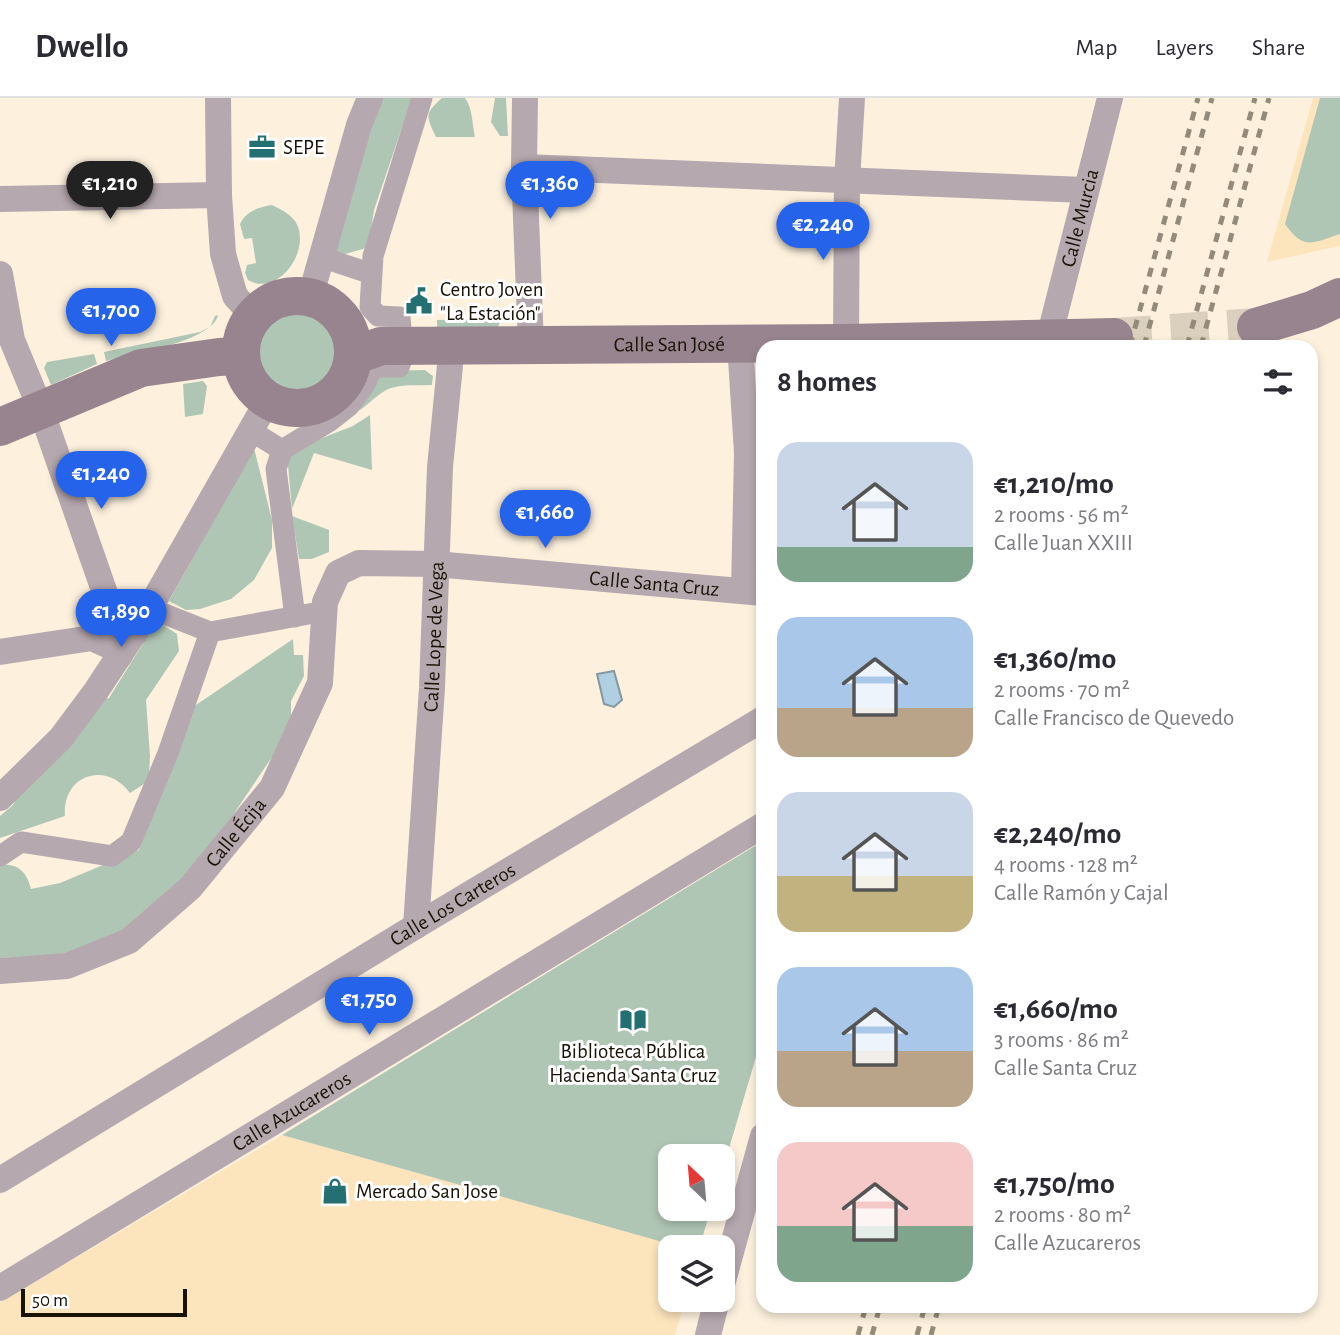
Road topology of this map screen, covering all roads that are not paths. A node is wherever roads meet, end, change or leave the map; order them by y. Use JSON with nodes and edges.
{"nodes":[{"id":1,"x":218,"y":98,"type":"edge"},
{"id":2,"x":370,"y":98,"type":"edge"},
{"id":3,"x":422,"y":98,"type":"edge"},
{"id":4,"x":525,"y":98,"type":"edge"},
{"id":5,"x":852,"y":98,"type":"edge"},
{"id":6,"x":1110,"y":98,"type":"edge"},
{"id":7,"x":524,"y":167,"type":"junction"},
{"id":8,"x":847,"y":181,"type":"junction"},
{"id":9,"x":1085,"y":190,"type":"junction"},
{"id":10,"x":219,"y":195,"type":"junction"},
{"id":11,"x":0,"y":199,"type":"edge"},
{"id":12,"x":330,"y":260,"type":"dead end"},
{"id":13,"x":0,"y":274,"type":"edge"},
{"id":14,"x":372,"y":274,"type":"junction"},
{"id":15,"x":1340,"y":297,"type":"edge"},
{"id":16,"x":310,"y":298,"type":"junction"},
{"id":17,"x":254,"y":317,"type":"junction"},
{"id":18,"x":1256,"y":327,"type":"tunnel mouth"},
{"id":19,"x":1114,"y":337,"type":"tunnel mouth"},
{"id":20,"x":1049,"y":338,"type":"junction"},
{"id":21,"x":402,"y":340,"type":"dead end"},
{"id":22,"x":846,"y":340,"type":"edge"},
{"id":23,"x":1017,"y":340,"type":"edge"},
{"id":24,"x":740,"y":344,"type":"junction"},
{"id":25,"x":756,"y":344,"type":"edge"},
{"id":26,"x":452,"y":345,"type":"junction"},
{"id":27,"x":531,"y":345,"type":"junction"},
{"id":28,"x":241,"y":356,"type":"junction"},
{"id":29,"x":353,"y":356,"type":"junction"},
{"id":30,"x":401,"y":362,"type":"dead end"},
{"id":31,"x":268,"y":400,"type":"junction"},
{"id":32,"x":41,"y":410,"type":"junction"},
{"id":33,"x":0,"y":427,"type":"edge"},
{"id":34,"x":261,"y":437,"type":"dead end"},
{"id":35,"x":282,"y":450,"type":"junction"},
{"id":36,"x":435,"y":564,"type":"junction"},
{"id":37,"x":338,"y":573,"type":"joint"},
{"id":38,"x":753,"y":592,"type":"edge"},
{"id":39,"x":162,"y":613,"type":"dead end"},
{"id":40,"x":124,"y":626,"type":"junction"},
{"id":41,"x":210,"y":632,"type":"junction"},
{"id":42,"x":92,"y":638,"type":"junction"},
{"id":43,"x":0,"y":652,"type":"edge"},
{"id":44,"x":120,"y":654,"type":"junction"},
{"id":45,"x":756,"y":723,"type":"edge"},
{"id":46,"x":0,"y":798,"type":"edge"},
{"id":47,"x":756,"y":829,"type":"edge"},
{"id":48,"x":0,"y":856,"type":"edge"},
{"id":49,"x":416,"y":926,"type":"junction"},
{"id":50,"x":0,"y":971,"type":"edge"},
{"id":51,"x":756,"y":1161,"type":"edge"},
{"id":52,"x":2,"y":1172,"type":"edge"},
{"id":53,"x":735,"y":1238,"type":"edge"},
{"id":54,"x":0,"y":1288,"type":"edge"},
{"id":55,"x":715,"y":1312,"type":"edge"},
{"id":56,"x":708,"y":1335,"type":"edge"}],
"edges":[{"from":1,"to":10,"type":"street"},
{"from":2,"to":16,"type":"street"},
{"from":3,"to":14,"type":"street"},
{"from":4,"to":7,"type":"street"},
{"from":5,"to":8,"type":"street"},
{"from":6,"to":9,"type":"street","name":"Calle Murcia"},
{"from":7,"to":8,"type":"street"},
{"from":7,"to":27,"type":"street"},
{"from":8,"to":9,"type":"street"},
{"from":8,"to":22,"type":"street"},
{"from":9,"to":20,"type":"street","name":"Calle Murcia"},
{"from":10,"to":11,"type":"street"},
{"from":10,"to":17,"type":"street"},
{"from":12,"to":14,"type":"street"},
{"from":13,"to":32,"type":"street"},
{"from":14,"to":21,"type":"street"},
{"from":15,"to":18,"type":"main road"},
{"from":16,"to":17,"type":"main road"},
{"from":16,"to":29,"type":"main road"},
{"from":17,"to":28,"type":"main road"},
{"from":19,"to":20,"type":"main road","name":"Calle San José"},
{"from":20,"to":23,"type":"main road","name":"Calle San José"},
{"from":24,"to":25,"type":"main road","name":"Calle San José"},
{"from":24,"to":27,"type":"main road","name":"Calle San José"},
{"from":24,"to":38,"type":"street"},
{"from":26,"to":27,"type":"main road","name":"Calle San José"},
{"from":26,"to":29,"type":"main road","name":"Calle San José"},
{"from":26,"to":36,"type":"street","name":"Calle Lope de Vega"},
{"from":28,"to":31,"type":"main road"},
{"from":28,"to":32,"type":"main road"},
{"from":29,"to":31,"type":"main road"},
{"from":30,"to":35,"type":"street"},
{"from":31,"to":40,"type":"street"},
{"from":32,"to":33,"type":"main road"},
{"from":32,"to":40,"type":"street"},
{"from":34,"to":35,"type":"street"},
{"from":35,"to":41,"type":"street"},
{"from":36,"to":37,"type":"street","name":"Calle Santa Cruz"},
{"from":36,"to":38,"type":"street","name":"Calle Santa Cruz"},
{"from":36,"to":49,"type":"street","name":"Calle Lope de Vega"},
{"from":37,"to":50,"type":"street","name":"Calle Écija"},
{"from":39,"to":41,"type":"street"},
{"from":40,"to":42,"type":"street"},
{"from":40,"to":44,"type":"street"},
{"from":41,"to":48,"type":"street"},
{"from":42,"to":43,"type":"street"},
{"from":42,"to":44,"type":"street"},
{"from":44,"to":46,"type":"street"},
{"from":45,"to":49,"type":"street","name":"Calle Los Carteros"},
{"from":47,"to":54,"type":"street","name":"Calle Azucareros"},
{"from":49,"to":52,"type":"street","name":"Calle Los Carteros"},
{"from":51,"to":53,"type":"street"},
{"from":55,"to":56,"type":"street"}]}
